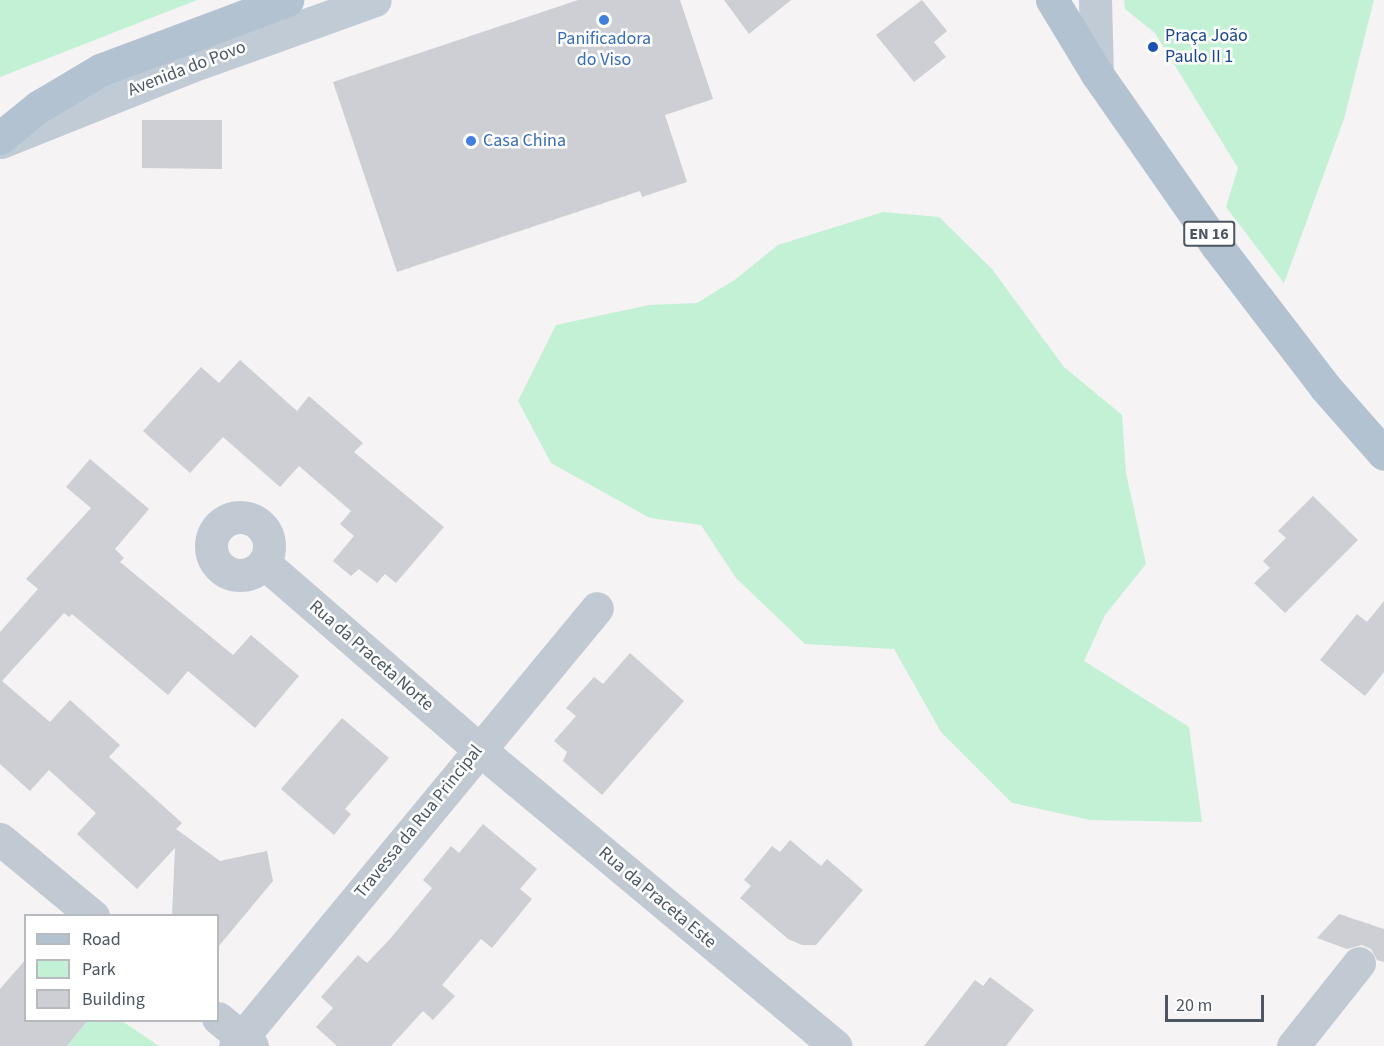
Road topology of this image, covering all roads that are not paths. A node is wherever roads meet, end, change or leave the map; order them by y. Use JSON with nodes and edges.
{"nodes":[{"id":1,"x":287,"y":0,"type":"edge"},
{"id":2,"x":375,"y":0,"type":"edge"},
{"id":3,"x":1052,"y":0,"type":"edge"},
{"id":4,"x":1095,"y":0,"type":"edge"},
{"id":5,"x":1097,"y":74,"type":"junction"},
{"id":6,"x":0,"y":140,"type":"edge"},
{"id":7,"x":1384,"y":454,"type":"edge"},
{"id":8,"x":264,"y":563,"type":"dead end"},
{"id":9,"x":597,"y":608,"type":"dead end"},
{"id":10,"x":479,"y":749,"type":"junction"},
{"id":11,"x":0,"y":839,"type":"edge"},
{"id":12,"x":92,"y":914,"type":"edge"},
{"id":13,"x":1359,"y":963,"type":"dead end"},
{"id":14,"x":219,"y":1019,"type":"edge"},
{"id":15,"x":243,"y":1043,"type":"edge"},
{"id":16,"x":835,"y":1046,"type":"edge"},
{"id":17,"x":1293,"y":1046,"type":"edge"}],
"edges":[{"from":1,"to":6,"type":"main road"},
{"from":2,"to":6,"type":"street","name":"Avenida do Povo"},
{"from":3,"to":5,"type":"main road","number":"EN 16"},
{"from":4,"to":5,"type":"street"},
{"from":5,"to":7,"type":"main road","number":"EN 16"},
{"from":8,"to":10,"type":"street","name":"Rua da Praceta Norte"},
{"from":9,"to":10,"type":"street","name":"Travessa da Rua Principal"},
{"from":10,"to":15,"type":"street","name":"Travessa da Rua Principal"},
{"from":10,"to":16,"type":"street","name":"Rua da Praceta Este"},
{"from":11,"to":12,"type":"street"},
{"from":13,"to":17,"type":"street"},
{"from":14,"to":15,"type":"street"}]}
